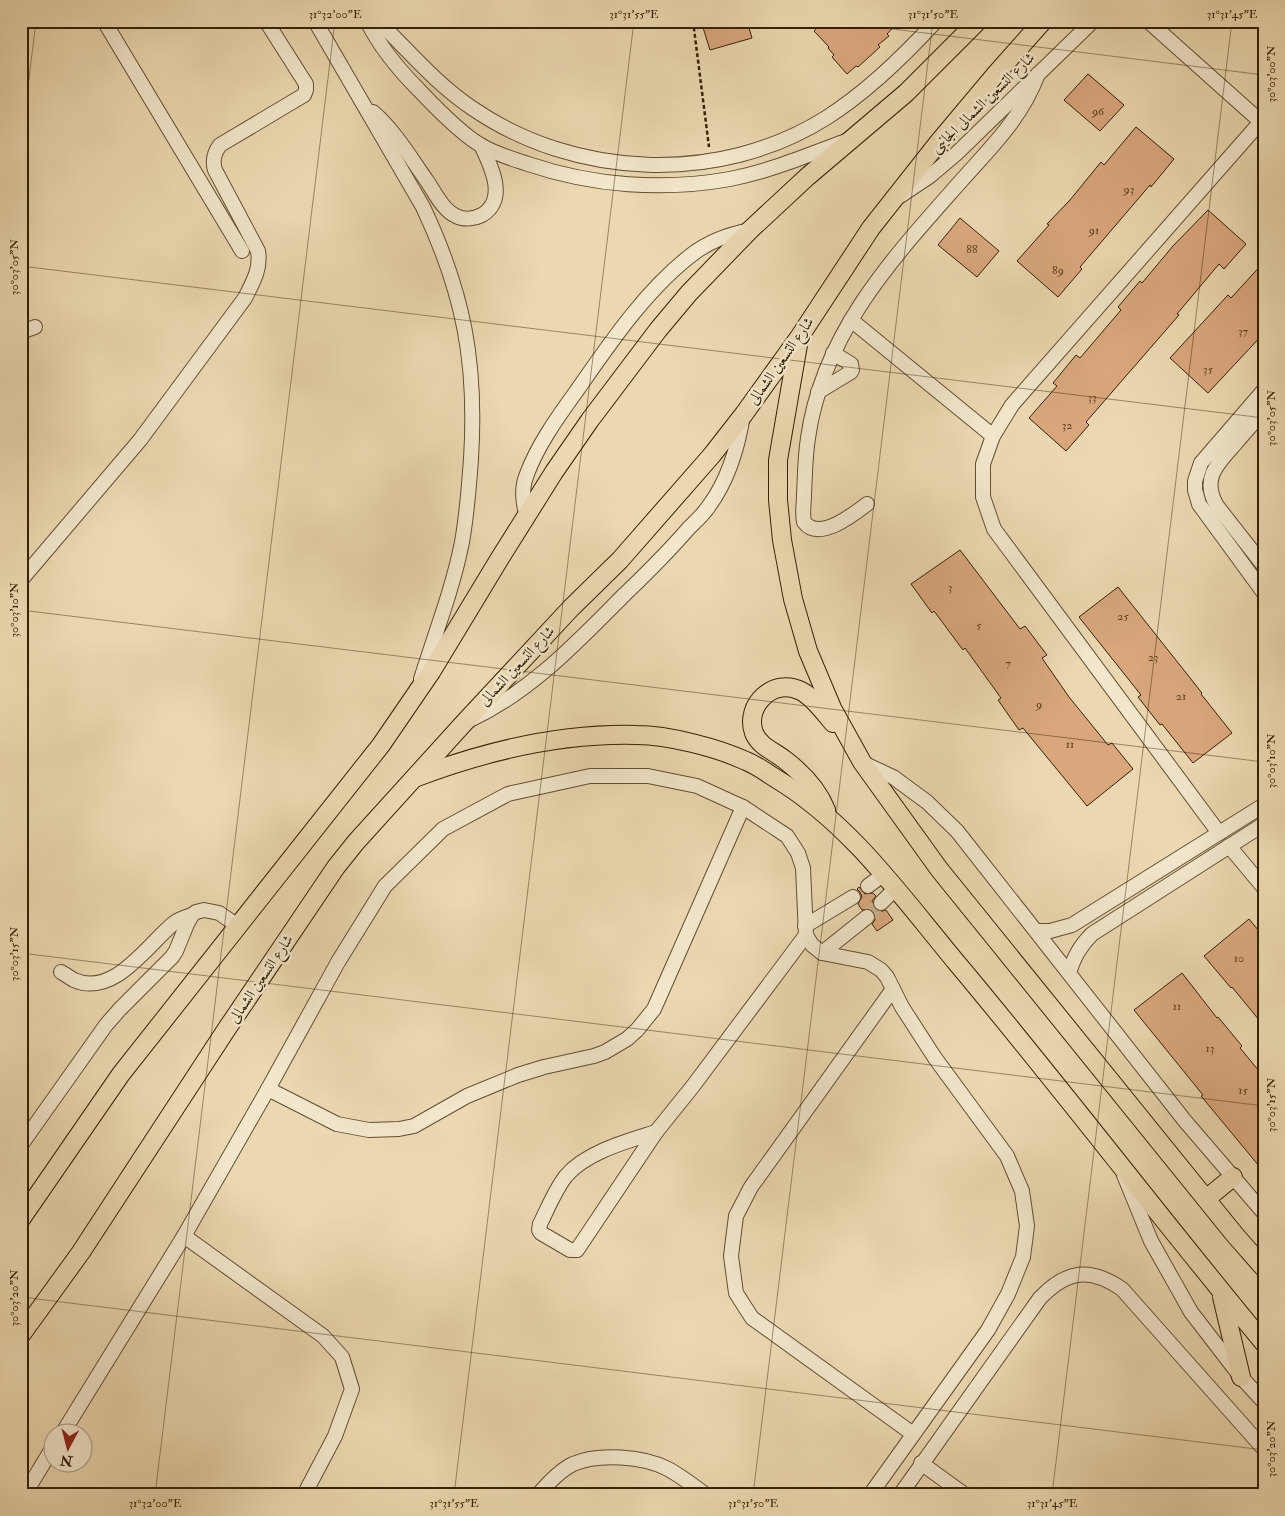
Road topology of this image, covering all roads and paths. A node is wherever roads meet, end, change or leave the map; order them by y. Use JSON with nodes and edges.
{"nodes":[{"id":1,"x":104,"y":21,"type":"edge"},
{"id":2,"x":266,"y":21,"type":"edge"},
{"id":3,"x":315,"y":21,"type":"edge"},
{"id":4,"x":367,"y":21,"type":"edge"},
{"id":5,"x":378,"y":21,"type":"edge"},
{"id":6,"x":693,"y":21,"type":"edge"},
{"id":7,"x":936,"y":21,"type":"edge"},
{"id":8,"x":978,"y":21,"type":"edge"},
{"id":9,"x":1043,"y":21,"type":"edge"},
{"id":10,"x":1093,"y":21,"type":"edge"},
{"id":11,"x":1148,"y":21,"type":"edge"},
{"id":12,"x":1038,"y":74,"type":"junction"},
{"id":13,"x":364,"y":105,"type":"junction"},
{"id":14,"x":1262,"y":119,"type":"edge"},
{"id":15,"x":854,"y":139,"type":"junction"},
{"id":16,"x":482,"y":146,"type":"junction"},
{"id":17,"x":711,"y":161,"type":"junction"},
{"id":18,"x":891,"y":202,"type":"junction"},
{"id":19,"x":750,"y":230,"type":"junction"},
{"id":20,"x":242,"y":251,"type":"dead end"},
{"id":21,"x":851,"y":320,"type":"junction"},
{"id":22,"x":35,"y":327,"type":"dead end"},
{"id":23,"x":21,"y":332,"type":"edge"},
{"id":24,"x":800,"y":336,"type":"junction"},
{"id":25,"x":833,"y":353,"type":"junction"},
{"id":26,"x":1264,"y":390,"type":"edge"},
{"id":27,"x":818,"y":392,"type":"junction"},
{"id":28,"x":1264,"y":411,"type":"edge"},
{"id":29,"x":744,"y":414,"type":"junction"},
{"id":30,"x":993,"y":436,"type":"junction"},
{"id":31,"x":867,"y":504,"type":"dead end"},
{"id":32,"x":526,"y":514,"type":"junction"},
{"id":33,"x":1264,"y":566,"type":"edge"},
{"id":34,"x":21,"y":580,"type":"edge"},
{"id":35,"x":1264,"y":593,"type":"edge"},
{"id":36,"x":417,"y":694,"type":"junction"},
{"id":37,"x":463,"y":724,"type":"junction"},
{"id":38,"x":846,"y":736,"type":"junction"},
{"id":39,"x":862,"y":762,"type":"junction"},
{"id":40,"x":414,"y":778,"type":"junction"},
{"id":41,"x":1264,"y":805,"type":"edge"},
{"id":42,"x":743,"y":807,"type":"junction"},
{"id":43,"x":831,"y":819,"type":"junction"},
{"id":44,"x":1264,"y":824,"type":"edge"},
{"id":45,"x":1219,"y":833,"type":"junction"},
{"id":46,"x":1229,"y":846,"type":"junction"},
{"id":47,"x":884,"y":874,"type":"junction"},
{"id":48,"x":868,"y":886,"type":"dead end"},
{"id":49,"x":1264,"y":888,"type":"edge"},
{"id":50,"x":895,"y":889,"type":"junction"},
{"id":51,"x":853,"y":897,"type":"dead end"},
{"id":52,"x":881,"y":903,"type":"tunnel mouth"},
{"id":53,"x":192,"y":916,"type":"junction"},
{"id":54,"x":867,"y":917,"type":"tunnel mouth"},
{"id":55,"x":238,"y":926,"type":"junction"},
{"id":56,"x":805,"y":930,"type":"junction"},
{"id":57,"x":1036,"y":931,"type":"junction"},
{"id":58,"x":822,"y":953,"type":"junction"},
{"id":59,"x":61,"y":972,"type":"dead end"},
{"id":60,"x":1069,"y":973,"type":"junction"},
{"id":61,"x":893,"y":989,"type":"junction"},
{"id":62,"x":268,"y":1089,"type":"junction"},
{"id":63,"x":656,"y":1132,"type":"junction"},
{"id":64,"x":21,"y":1145,"type":"edge"},
{"id":65,"x":1120,"y":1166,"type":"junction"},
{"id":66,"x":1233,"y":1177,"type":"junction"},
{"id":67,"x":1206,"y":1199,"type":"junction"},
{"id":68,"x":1264,"y":1213,"type":"edge"},
{"id":69,"x":21,"y":1220,"type":"edge"},
{"id":70,"x":184,"y":1236,"type":"junction"},
{"id":71,"x":1264,"y":1268,"type":"edge"},
{"id":72,"x":1221,"y":1292,"type":"junction"},
{"id":73,"x":21,"y":1335,"type":"edge"},
{"id":74,"x":1264,"y":1343,"type":"edge"},
{"id":75,"x":1241,"y":1377,"type":"junction"},
{"id":76,"x":1264,"y":1402,"type":"edge"},
{"id":77,"x":68,"y":1424,"type":"edge"},
{"id":78,"x":912,"y":1434,"type":"junction"},
{"id":79,"x":1264,"y":1449,"type":"edge"},
{"id":80,"x":922,"y":1463,"type":"junction"},
{"id":81,"x":42,"y":1465,"type":"edge"},
{"id":82,"x":24,"y":1495,"type":"edge"},
{"id":83,"x":304,"y":1495,"type":"edge"},
{"id":84,"x":538,"y":1495,"type":"edge"},
{"id":85,"x":706,"y":1495,"type":"edge"},
{"id":86,"x":870,"y":1495,"type":"edge"},
{"id":87,"x":900,"y":1495,"type":"edge"},
{"id":88,"x":965,"y":1495,"type":"edge"}],
"edges":[{"from":1,"to":20,"type":"street"},
{"from":2,"to":34,"type":"street"},
{"from":3,"to":13,"type":"street"},
{"from":4,"to":16,"type":"street"},
{"from":5,"to":17,"type":"street"},
{"from":6,"to":17,"type":"path"},
{"from":7,"to":17,"type":"street"},
{"from":8,"to":15,"type":"main road"},
{"from":9,"to":18,"type":"main road","name":"شارع التسعين الشمالى"},
{"from":10,"to":12,"type":"street","name":"شارع التسعين الشمالى الجانبى"},
{"from":11,"to":14,"type":"street"},
{"from":12,"to":18,"type":"street","name":"شارع التسعين الشمالى الجانبى"},
{"from":12,"to":21,"type":"street"},
{"from":13,"to":16,"type":"street"},
{"from":13,"to":36,"type":"street"},
{"from":14,"to":30,"type":"street"},
{"from":15,"to":16,"type":"street"},
{"from":15,"to":19,"type":"main road"},
{"from":18,"to":24,"type":"main road","name":"شارع التسعين الشمالى"},
{"from":19,"to":32,"type":"main road"},
{"from":19,"to":32,"type":"street"},
{"from":21,"to":25,"type":"street"},
{"from":21,"to":30,"type":"street"},
{"from":22,"to":23,"type":"street"},
{"from":24,"to":29,"type":"main road","name":"شارع التسعين الشمالى"},
{"from":24,"to":38,"type":"main road"},
{"from":25,"to":27,"type":"street"},
{"from":25,"to":27,"type":"street"},
{"from":26,"to":35,"type":"street"},
{"from":27,"to":31,"type":"street"},
{"from":28,"to":33,"type":"street"},
{"from":29,"to":37,"type":"main road","name":"شارع التسعين الشمالى"},
{"from":29,"to":37,"type":"street"},
{"from":30,"to":45,"type":"street"},
{"from":32,"to":36,"type":"main road"},
{"from":36,"to":55,"type":"main road"},
{"from":37,"to":40,"type":"main road","name":"شارع التسعين الشمالى"},
{"from":38,"to":39,"type":"main road"},
{"from":38,"to":43,"type":"main road"},
{"from":39,"to":57,"type":"street"},
{"from":39,"to":67,"type":"main road"},
{"from":40,"to":43,"type":"main road"},
{"from":40,"to":73,"type":"main road","name":"شارع التسعين الشمالى"},
{"from":41,"to":45,"type":"street"},
{"from":42,"to":56,"type":"street"},
{"from":42,"to":62,"type":"street"},
{"from":42,"to":62,"type":"street"},
{"from":43,"to":47,"type":"main road"},
{"from":44,"to":46,"type":"street"},
{"from":45,"to":57,"type":"street"},
{"from":46,"to":49,"type":"street"},
{"from":46,"to":60,"type":"street"},
{"from":47,"to":48,"type":"street"},
{"from":47,"to":50,"type":"main road"},
{"from":50,"to":52,"type":"street"},
{"from":50,"to":65,"type":"main road"},
{"from":51,"to":56,"type":"street"},
{"from":53,"to":55,"type":"street"},
{"from":53,"to":59,"type":"street"},
{"from":53,"to":64,"type":"street"},
{"from":54,"to":58,"type":"street"},
{"from":55,"to":69,"type":"main road"},
{"from":56,"to":58,"type":"street"},
{"from":56,"to":63,"type":"street"},
{"from":57,"to":60,"type":"street"},
{"from":58,"to":61,"type":"street"},
{"from":60,"to":66,"type":"street"},
{"from":61,"to":78,"type":"street"},
{"from":61,"to":78,"type":"street"},
{"from":62,"to":70,"type":"street"},
{"from":63,"to":63,"type":"street"},
{"from":65,"to":72,"type":"main road"},
{"from":65,"to":75,"type":"street"},
{"from":66,"to":67,"type":"main road"},
{"from":66,"to":68,"type":"street"},
{"from":67,"to":71,"type":"main road"},
{"from":70,"to":77,"type":"street"},
{"from":70,"to":83,"type":"street"},
{"from":72,"to":74,"type":"main road"},
{"from":72,"to":75,"type":"main road"},
{"from":75,"to":76,"type":"street"},
{"from":78,"to":86,"type":"street"},
{"from":79,"to":80,"type":"street"},
{"from":80,"to":87,"type":"street"},
{"from":80,"to":88,"type":"street"},
{"from":81,"to":82,"type":"street"},
{"from":84,"to":85,"type":"street"}]}
